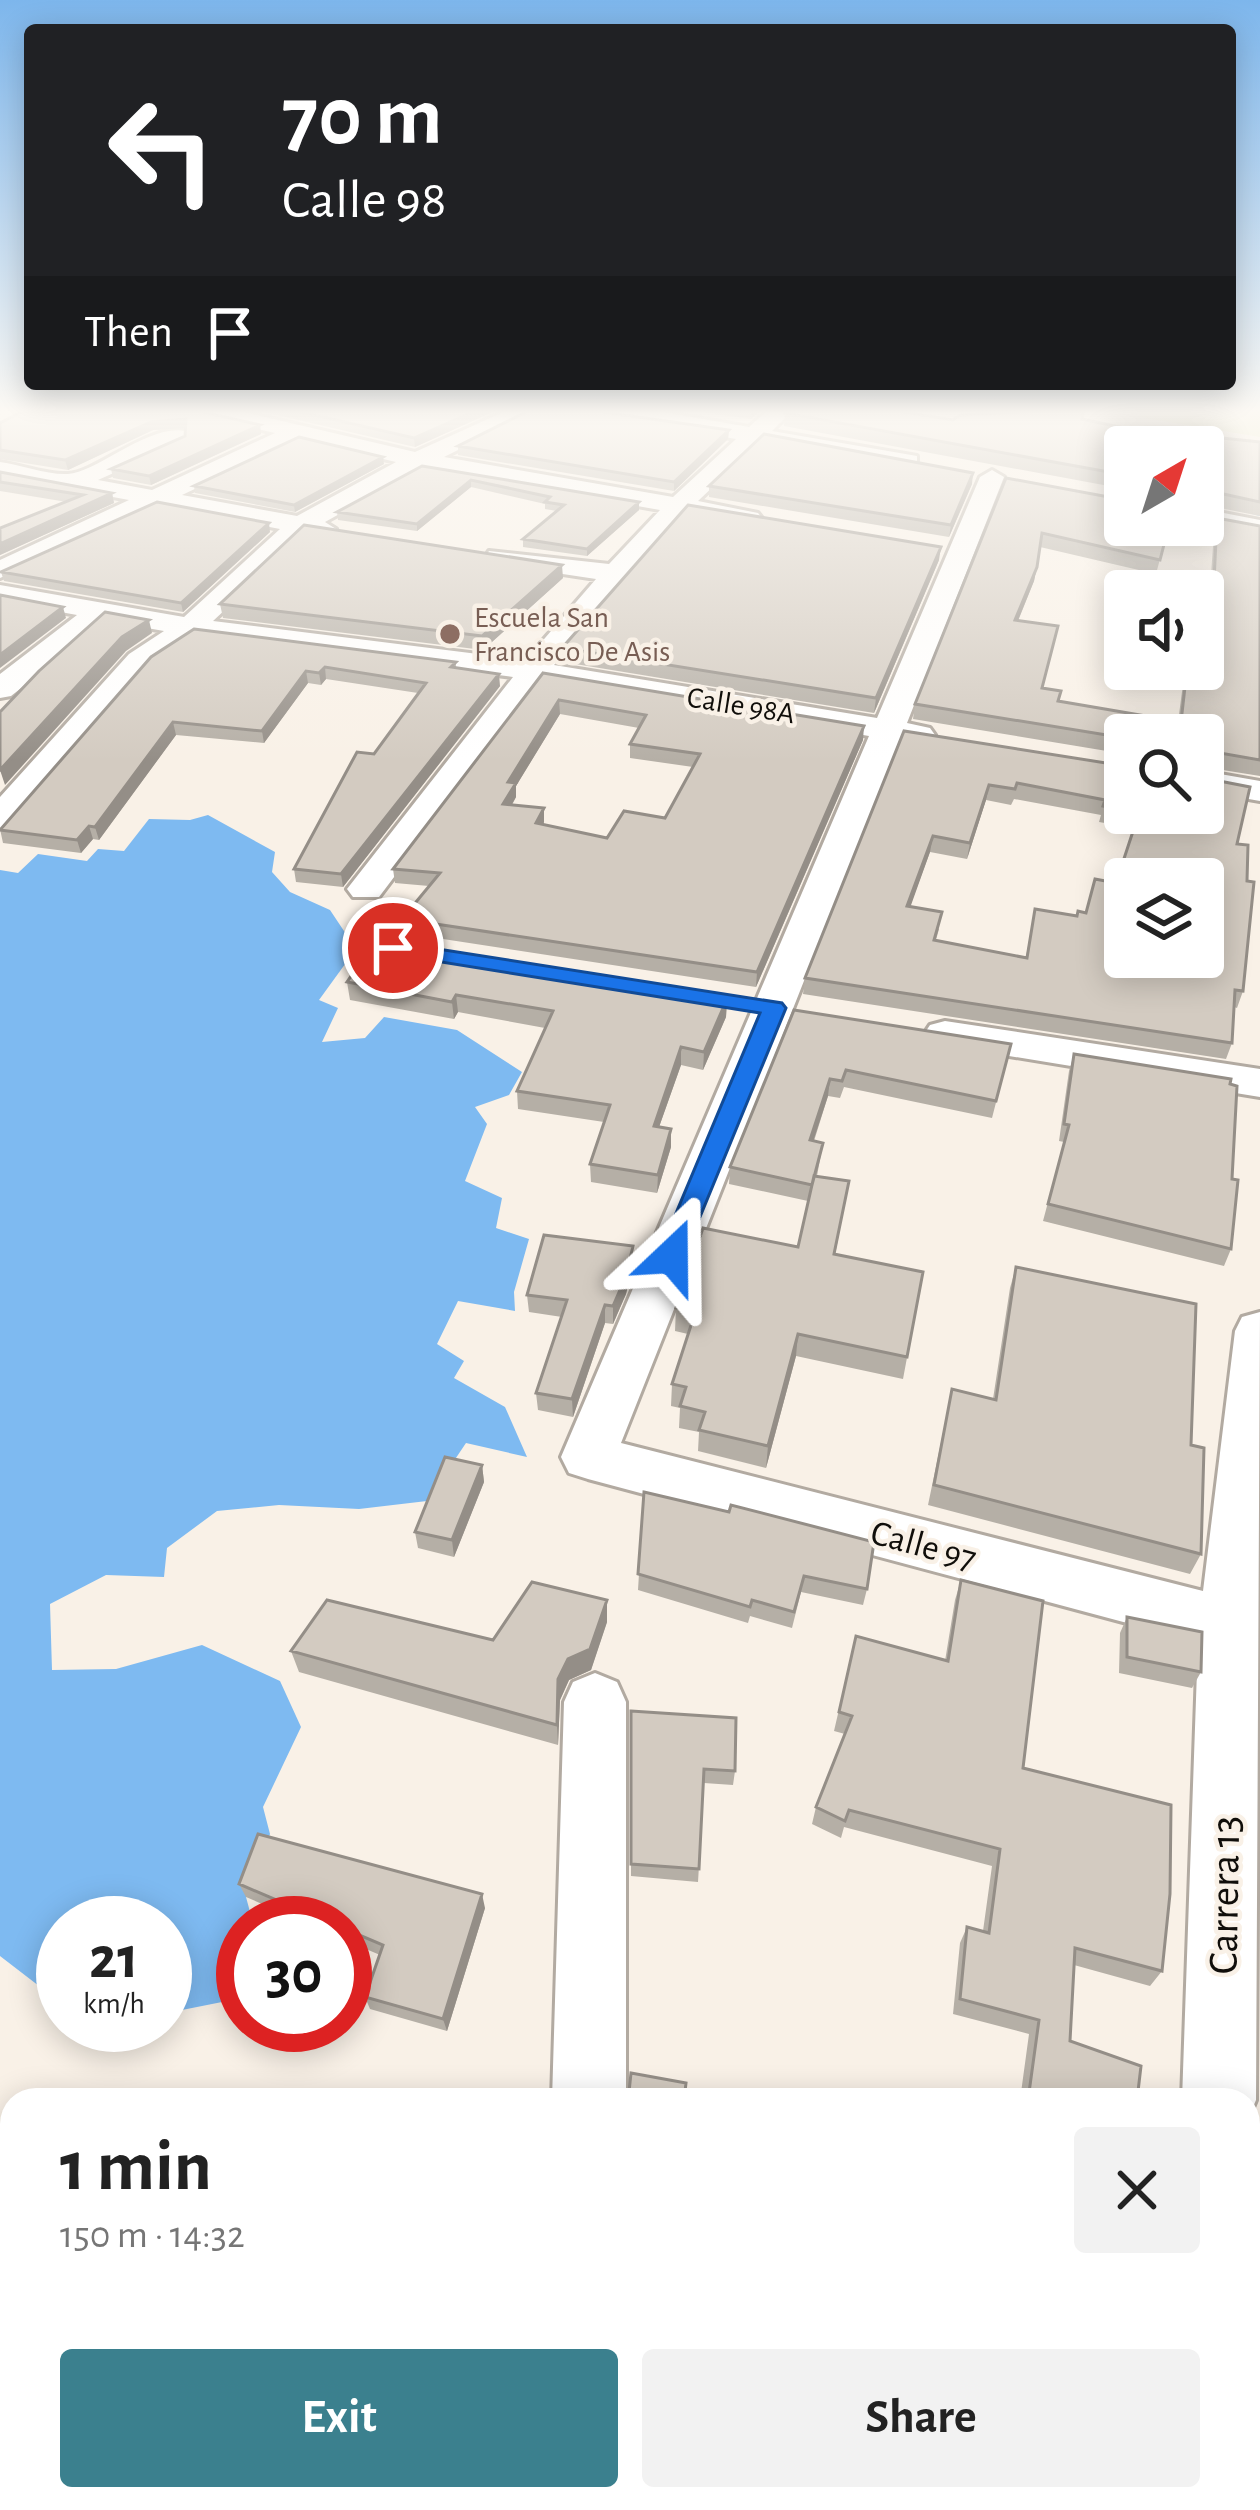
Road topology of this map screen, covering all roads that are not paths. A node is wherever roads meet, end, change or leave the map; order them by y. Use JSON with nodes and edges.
{"nodes":[{"id":1,"x":93,"y":526,"type":"edge"},
{"id":2,"x":299,"y":526,"type":"edge"},
{"id":3,"x":306,"y":526,"type":"edge"},
{"id":4,"x":659,"y":526,"type":"edge"},
{"id":5,"x":964,"y":526,"type":"edge"},
{"id":6,"x":342,"y":533,"type":"edge"},
{"id":7,"x":469,"y":553,"type":"edge"},
{"id":8,"x":0,"y":570,"type":"edge"},
{"id":9,"x":619,"y":574,"type":"junction"},
{"id":10,"x":0,"y":593,"type":"edge"},
{"id":11,"x":101,"y":611,"type":"junction"},
{"id":12,"x":190,"y":627,"type":"junction"},
{"id":13,"x":531,"y":670,"type":"junction"},
{"id":14,"x":0,"y":688,"type":"edge"},
{"id":15,"x":888,"y":730,"type":"junction"},
{"id":16,"x":959,"y":742,"type":"edge"},
{"id":17,"x":1224,"y":785,"type":"edge"},
{"id":18,"x":1260,"y":791,"type":"edge"},
{"id":19,"x":0,"y":818,"type":"edge"},
{"id":20,"x":366,"y":889,"type":"dead end"},
{"id":21,"x":729,"y":1000,"type":"edge"},
{"id":22,"x":774,"y":1008,"type":"junction"},
{"id":23,"x":820,"y":1015,"type":"edge"},
{"id":24,"x":913,"y":1029,"type":"edge"},
{"id":25,"x":1260,"y":1083,"type":"edge"},
{"id":26,"x":1260,"y":1331,"type":"edge"},
{"id":27,"x":1244,"y":1628,"type":"edge"},
{"id":28,"x":595,"y":1702,"type":"dead end"},
{"id":29,"x":590,"y":2088,"type":"edge"},
{"id":30,"x":1220,"y":2088,"type":"edge"}],
"edges":[{"from":1,"to":8,"type":"street"},
{"from":2,"to":12,"type":"street"},
{"from":3,"to":6,"type":"street"},
{"from":4,"to":9,"type":"street"},
{"from":5,"to":15,"type":"street"},
{"from":7,"to":9,"type":"street"},
{"from":9,"to":13,"type":"street"},
{"from":10,"to":11,"type":"street","name":"Calle 98A"},
{"from":11,"to":12,"type":"street","name":"Calle 98A"},
{"from":11,"to":14,"type":"street"},
{"from":12,"to":13,"type":"street","name":"Calle 98A"},
{"from":12,"to":19,"type":"street"},
{"from":13,"to":15,"type":"street","name":"Calle 98A"},
{"from":13,"to":20,"type":"street"},
{"from":15,"to":16,"type":"street","name":"Calle 98A"},
{"from":15,"to":22,"type":"street"},
{"from":17,"to":18,"type":"street"},
{"from":21,"to":22,"type":"street"},
{"from":22,"to":23,"type":"street"},
{"from":22,"to":27,"type":"street","name":"Calle 97"},
{"from":24,"to":25,"type":"street"},
{"from":26,"to":27,"type":"street","name":"Carrera 13"},
{"from":27,"to":30,"type":"street","name":"Carrera 13"},
{"from":28,"to":29,"type":"street"}]}
